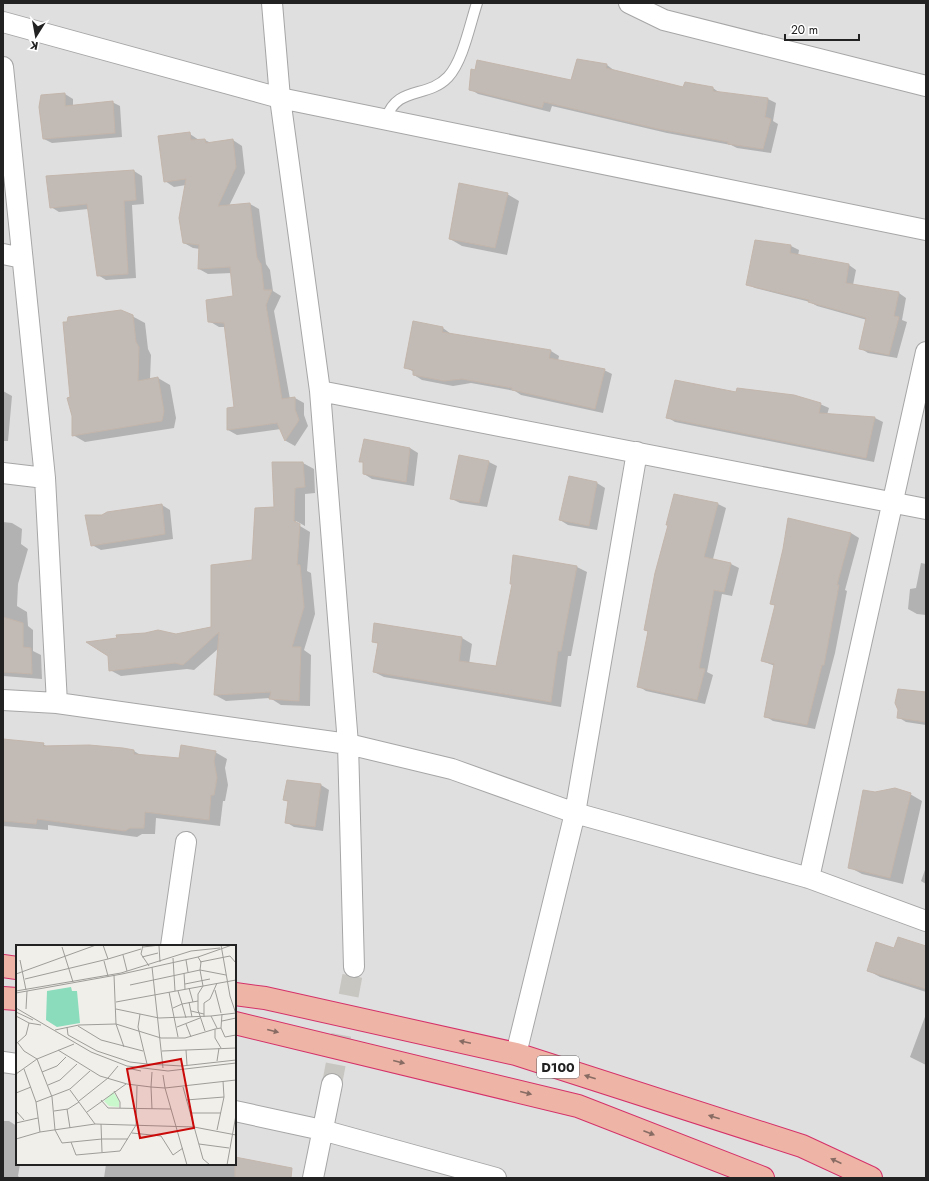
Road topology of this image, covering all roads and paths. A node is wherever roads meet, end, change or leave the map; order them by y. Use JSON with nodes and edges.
{"nodes":[{"id":1,"x":272,"y":3,"type":"edge"},
{"id":2,"x":477,"y":3,"type":"edge"},
{"id":3,"x":628,"y":3,"type":"edge"},
{"id":4,"x":3,"y":22,"type":"edge"},
{"id":5,"x":3,"y":67,"type":"edge"},
{"id":6,"x":926,"y":86,"type":"edge"},
{"id":7,"x":280,"y":98,"type":"junction"},
{"id":8,"x":386,"y":120,"type":"junction"},
{"id":9,"x":926,"y":230,"type":"edge"},
{"id":10,"x":3,"y":254,"type":"edge"},
{"id":11,"x":22,"y":258,"type":"junction"},
{"id":12,"x":926,"y":352,"type":"edge"},
{"id":13,"x":320,"y":391,"type":"junction"},
{"id":14,"x":637,"y":452,"type":"junction"},
{"id":15,"x":3,"y":473,"type":"edge"},
{"id":16,"x":45,"y":478,"type":"junction"},
{"id":17,"x":893,"y":502,"type":"junction"},
{"id":18,"x":926,"y":509,"type":"edge"},
{"id":19,"x":3,"y":700,"type":"edge"},
{"id":20,"x":57,"y":703,"type":"junction"},
{"id":21,"x":348,"y":744,"type":"junction"},
{"id":22,"x":575,"y":813,"type":"junction"},
{"id":23,"x":186,"y":842,"type":"dead end"},
{"id":24,"x":809,"y":878,"type":"junction"},
{"id":25,"x":926,"y":921,"type":"edge"},
{"id":26,"x":171,"y":945,"type":"edge"},
{"id":27,"x":3,"y":966,"type":"edge"},
{"id":28,"x":354,"y":967,"type":"tunnel mouth"},
{"id":29,"x":16,"y":968,"type":"edge"},
{"id":30,"x":236,"y":994,"type":"edge"},
{"id":31,"x":3,"y":998,"type":"edge"},
{"id":32,"x":16,"y":999,"type":"edge"},
{"id":33,"x":236,"y":1023,"type":"edge"},
{"id":34,"x":516,"y":1054,"type":"junction"},
{"id":35,"x":3,"y":1062,"type":"edge"},
{"id":36,"x":16,"y":1064,"type":"edge"},
{"id":37,"x":332,"y":1084,"type":"tunnel mouth"},
{"id":38,"x":236,"y":1111,"type":"edge"},
{"id":39,"x":322,"y":1130,"type":"junction"},
{"id":40,"x":313,"y":1178,"type":"edge"},
{"id":41,"x":496,"y":1178,"type":"edge"},
{"id":42,"x":763,"y":1178,"type":"edge"},
{"id":43,"x":871,"y":1178,"type":"edge"}],
"edges":[{"from":1,"to":7,"type":"street"},
{"from":2,"to":8,"type":"lane"},
{"from":3,"to":6,"type":"street"},
{"from":4,"to":7,"type":"street"},
{"from":5,"to":11,"type":"street"},
{"from":7,"to":8,"type":"street"},
{"from":7,"to":13,"type":"street"},
{"from":8,"to":9,"type":"street"},
{"from":10,"to":11,"type":"street"},
{"from":11,"to":16,"type":"street"},
{"from":12,"to":17,"type":"street"},
{"from":13,"to":14,"type":"street"},
{"from":13,"to":21,"type":"street"},
{"from":14,"to":17,"type":"street"},
{"from":14,"to":22,"type":"street"},
{"from":15,"to":16,"type":"street"},
{"from":16,"to":20,"type":"street"},
{"from":17,"to":18,"type":"street"},
{"from":17,"to":24,"type":"street"},
{"from":19,"to":20,"type":"street"},
{"from":20,"to":21,"type":"street"},
{"from":21,"to":22,"type":"street"},
{"from":21,"to":28,"type":"street"},
{"from":22,"to":24,"type":"street"},
{"from":22,"to":34,"type":"street"},
{"from":23,"to":26,"type":"street"},
{"from":24,"to":25,"type":"street"},
{"from":27,"to":29,"type":"highway"},
{"from":34,"to":30,"type":"highway","number":"D100","one_way":true},
{"from":31,"to":32,"type":"highway"},
{"from":33,"to":42,"type":"highway","number":"D100","one_way":true},
{"from":43,"to":34,"type":"highway","number":"D100","one_way":true},
{"from":35,"to":36,"type":"street"},
{"from":37,"to":39,"type":"street"},
{"from":38,"to":39,"type":"street"},
{"from":39,"to":40,"type":"street"},
{"from":39,"to":41,"type":"street"}]}
